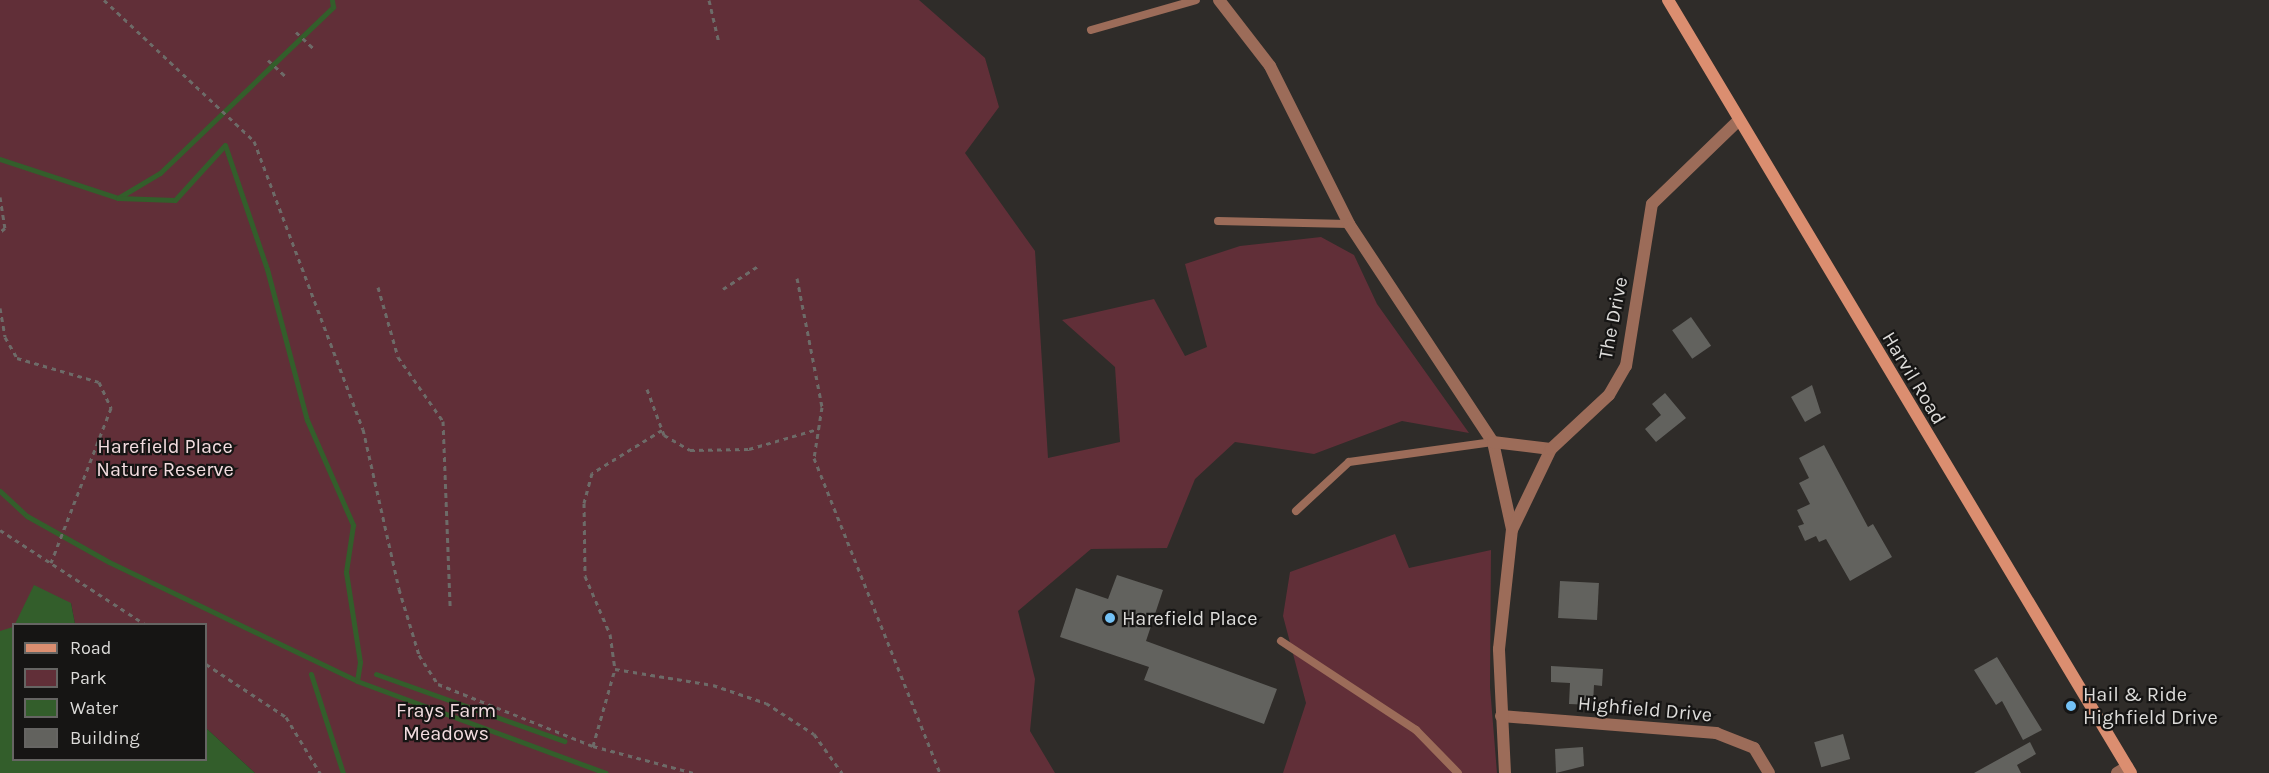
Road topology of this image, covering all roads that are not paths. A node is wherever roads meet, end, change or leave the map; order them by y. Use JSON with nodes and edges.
{"nodes":[{"id":1,"x":1196,"y":0,"type":"edge"},
{"id":2,"x":1219,"y":0,"type":"edge"},
{"id":3,"x":1668,"y":0,"type":"edge"},
{"id":4,"x":1091,"y":30,"type":"dead end"},
{"id":5,"x":1737,"y":122,"type":"junction"},
{"id":6,"x":1218,"y":221,"type":"dead end"},
{"id":7,"x":1349,"y":224,"type":"junction"},
{"id":8,"x":1493,"y":441,"type":"junction"},
{"id":9,"x":1551,"y":449,"type":"junction"},
{"id":10,"x":1296,"y":511,"type":"dead end"},
{"id":11,"x":1512,"y":530,"type":"junction"},
{"id":12,"x":1281,"y":641,"type":"dead end"},
{"id":13,"x":1502,"y":716,"type":"junction"},
{"id":14,"x":2125,"y":771,"type":"edge"},
{"id":15,"x":1458,"y":773,"type":"edge"},
{"id":16,"x":1505,"y":773,"type":"edge"},
{"id":17,"x":1769,"y":773,"type":"edge"}],
"edges":[{"from":1,"to":4,"type":"lane"},
{"from":2,"to":7,"type":"street"},
{"from":3,"to":5,"type":"street","name":"Harvil Road"},
{"from":5,"to":9,"type":"street","name":"The Drive"},
{"from":5,"to":14,"type":"street","name":"Harvil Road"},
{"from":6,"to":7,"type":"lane"},
{"from":7,"to":8,"type":"street"},
{"from":8,"to":9,"type":"street"},
{"from":8,"to":10,"type":"lane"},
{"from":8,"to":11,"type":"street"},
{"from":9,"to":11,"type":"street","name":"The Drive"},
{"from":11,"to":13,"type":"street","name":"The Drive"},
{"from":12,"to":15,"type":"lane"},
{"from":13,"to":16,"type":"street","name":"The Drive"},
{"from":13,"to":17,"type":"street","name":"Highfield Drive"}]}
